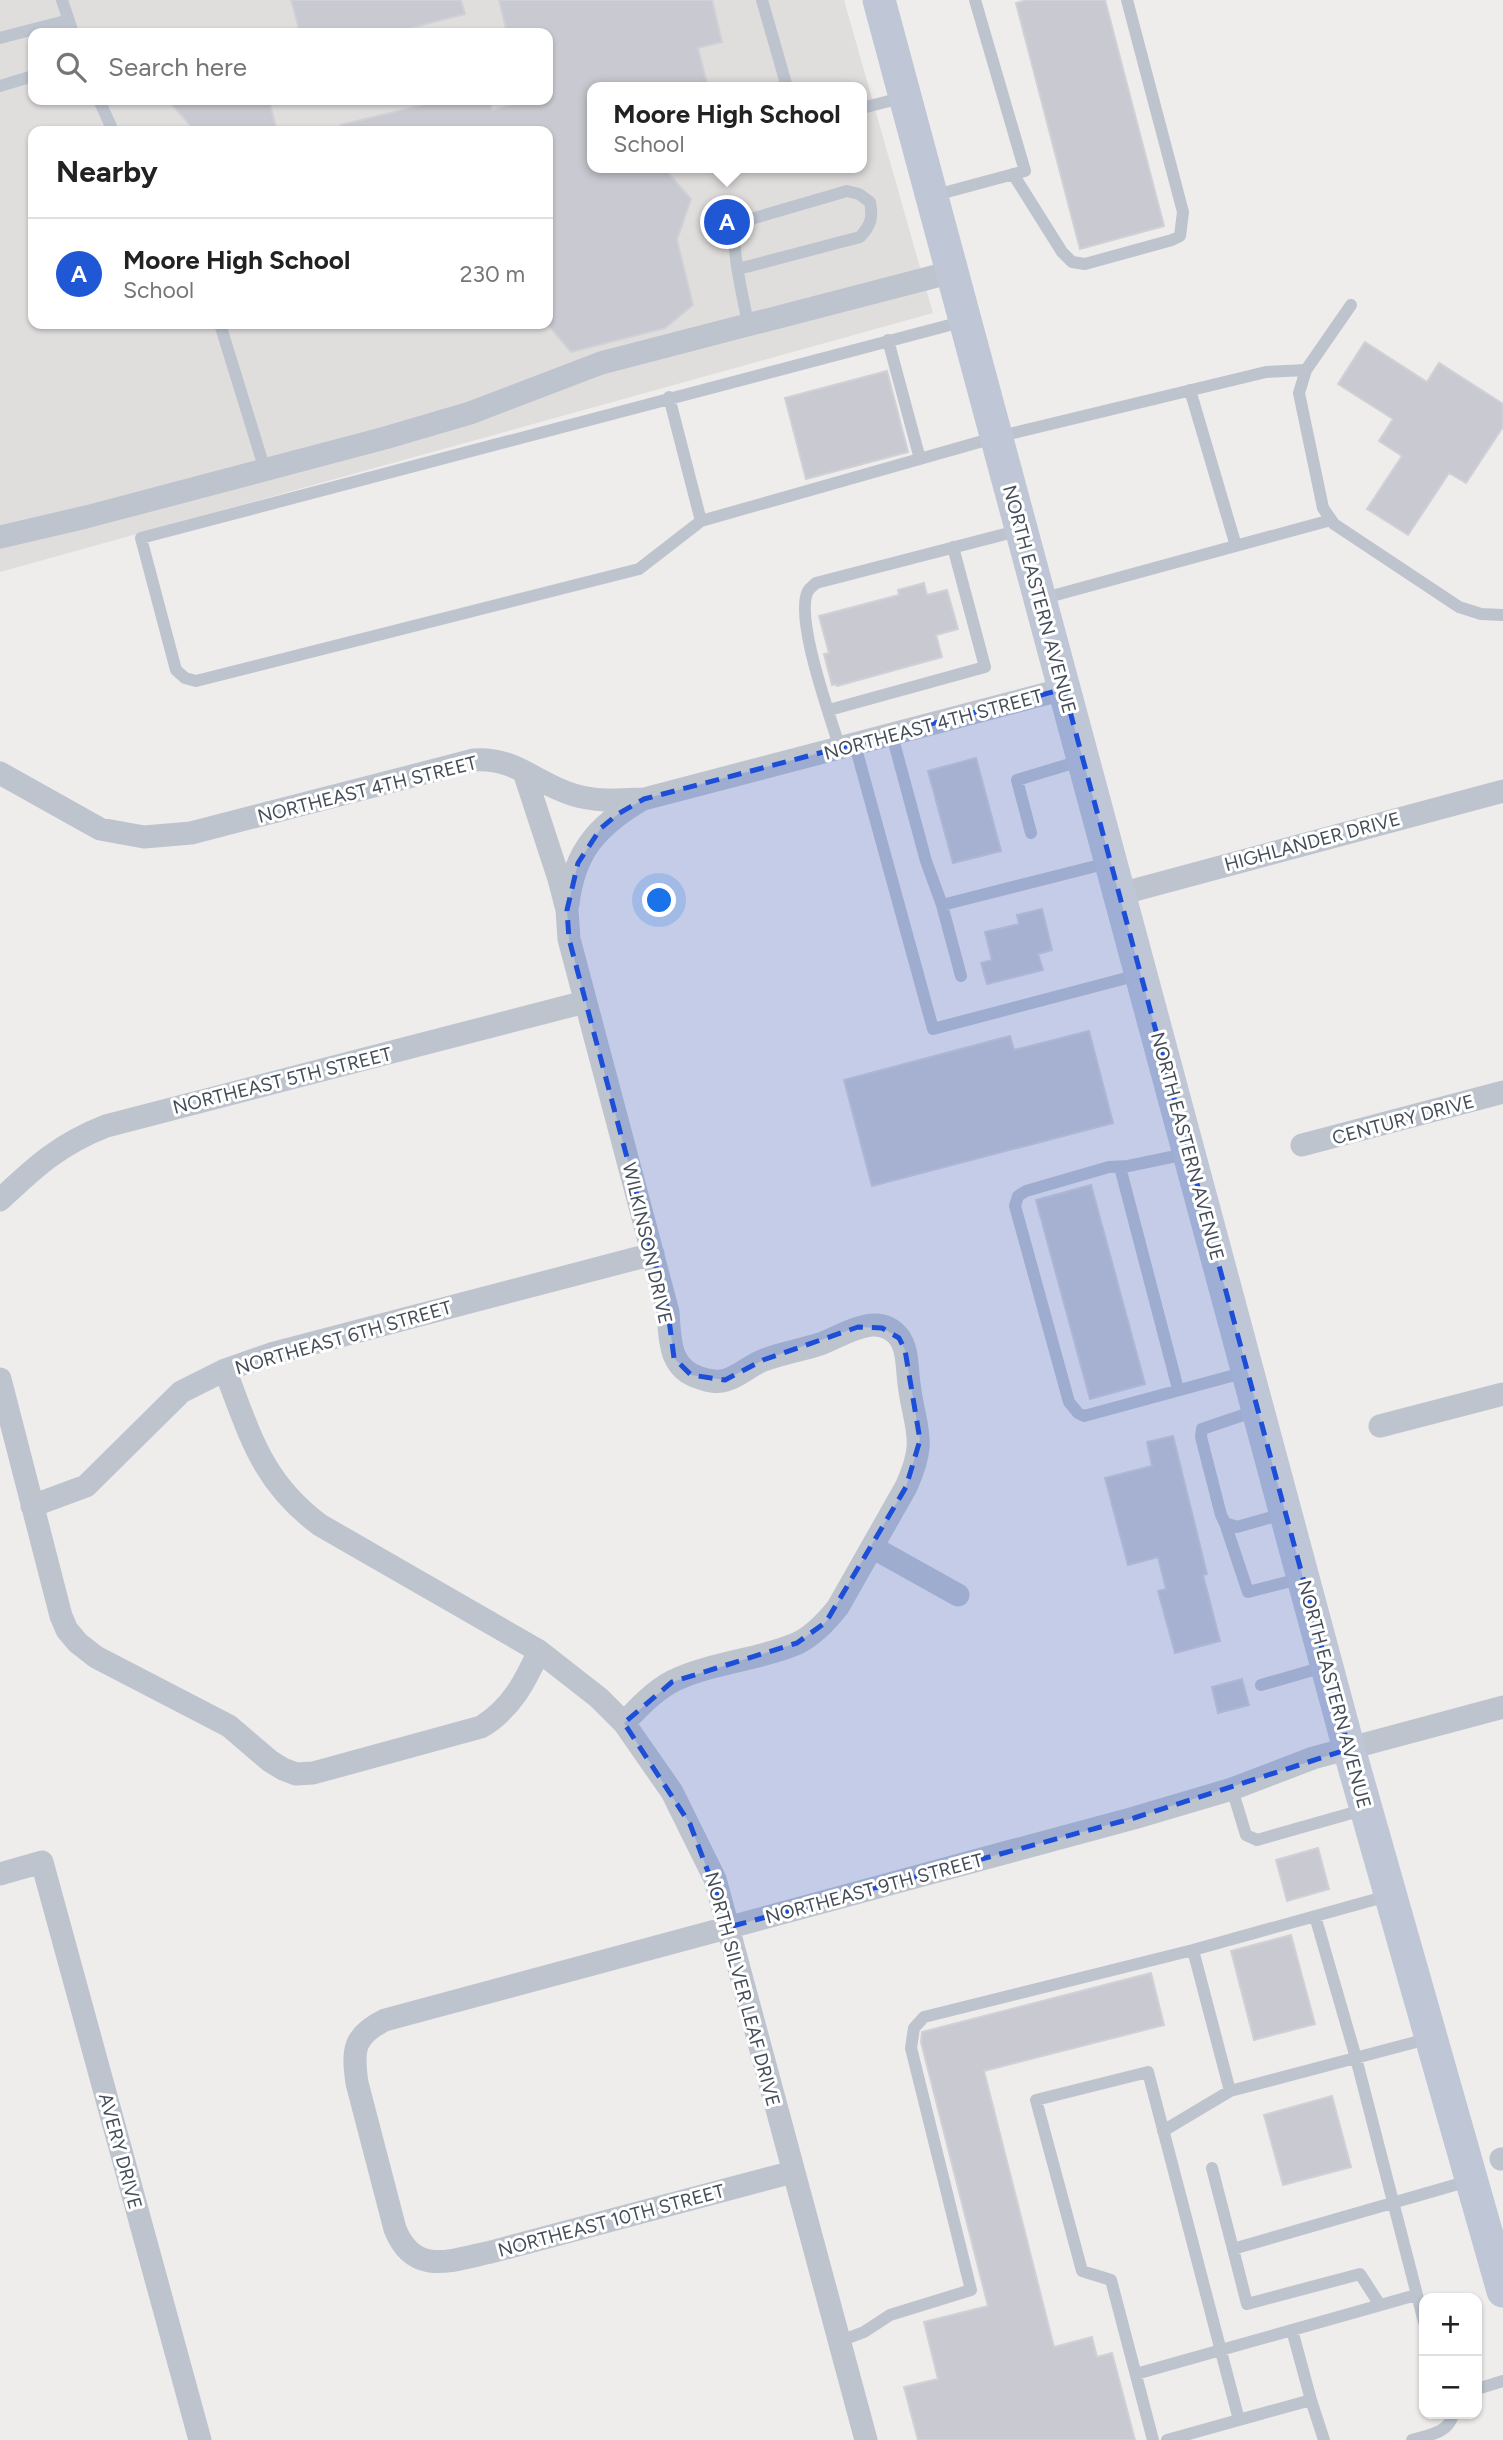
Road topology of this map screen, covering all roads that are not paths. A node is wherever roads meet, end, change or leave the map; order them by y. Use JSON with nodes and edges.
{"nodes":[{"id":1,"x":62,"y":0,"type":"edge"},
{"id":2,"x":762,"y":0,"type":"edge"},
{"id":3,"x":879,"y":0,"type":"edge"},
{"id":4,"x":975,"y":0,"type":"edge"},
{"id":5,"x":1128,"y":0,"type":"edge"},
{"id":6,"x":71,"y":27,"type":"edge"},
{"id":7,"x":28,"y":34,"type":"edge"},
{"id":8,"x":0,"y":38,"type":"edge"},
{"id":9,"x":28,"y":78,"type":"edge"},
{"id":10,"x":786,"y":82,"type":"edge"},
{"id":11,"x":0,"y":86,"type":"edge"},
{"id":12,"x":905,"y":97,"type":"junction"},
{"id":13,"x":101,"y":105,"type":"edge"},
{"id":14,"x":867,"y":107,"type":"edge"},
{"id":15,"x":111,"y":126,"type":"edge"},
{"id":16,"x":1013,"y":174,"type":"junction"},
{"id":17,"x":932,"y":197,"type":"junction"},
{"id":18,"x":738,"y":269,"type":"junction"},
{"id":19,"x":952,"y":272,"type":"junction"},
{"id":20,"x":1351,"y":305,"type":"dead end"},
{"id":21,"x":965,"y":320,"type":"junction"},
{"id":22,"x":748,"y":323,"type":"junction"},
{"id":23,"x":221,"y":329,"type":"edge"},
{"id":24,"x":888,"y":340,"type":"junction"},
{"id":25,"x":1306,"y":370,"type":"junction"},
{"id":26,"x":1190,"y":390,"type":"junction"},
{"id":27,"x":669,"y":397,"type":"junction"},
{"id":28,"x":997,"y":437,"type":"junction"},
{"id":29,"x":920,"y":459,"type":"junction"},
{"id":30,"x":265,"y":470,"type":"junction"},
{"id":31,"x":1331,"y":520,"type":"junction"},
{"id":32,"x":701,"y":521,"type":"junction"},
{"id":33,"x":1021,"y":530,"type":"junction"},
{"id":34,"x":0,"y":537,"type":"edge"},
{"id":35,"x":1236,"y":546,"type":"junction"},
{"id":36,"x":953,"y":547,"type":"junction"},
{"id":37,"x":1040,"y":600,"type":"junction"},
{"id":38,"x":1503,"y":614,"type":"edge"},
{"id":39,"x":1064,"y":689,"type":"junction"},
{"id":40,"x":829,"y":710,"type":"junction"},
{"id":41,"x":892,"y":735,"type":"junction"},
{"id":42,"x":848,"y":747,"type":"junction"},
{"id":43,"x":1084,"y":760,"type":"junction"},
{"id":44,"x":524,"y":772,"type":"junction"},
{"id":45,"x":0,"y":773,"type":"edge"},
{"id":46,"x":1503,"y":791,"type":"edge"},
{"id":47,"x":644,"y":799,"type":"junction"},
{"id":48,"x":1031,"y":833,"type":"dead end"},
{"id":49,"x":1112,"y":862,"type":"junction"},
{"id":50,"x":1121,"y":894,"type":"junction"},
{"id":51,"x":942,"y":905,"type":"junction"},
{"id":52,"x":567,"y":910,"type":"junction"},
{"id":53,"x":1142,"y":974,"type":"junction"},
{"id":54,"x":961,"y":976,"type":"dead end"},
{"id":55,"x":585,"y":1002,"type":"junction"},
{"id":56,"x":1503,"y":1092,"type":"edge"},
{"id":57,"x":1302,"y":1146,"type":"dead end"},
{"id":58,"x":1190,"y":1153,"type":"junction"},
{"id":59,"x":1120,"y":1167,"type":"junction"},
{"id":60,"x":0,"y":1200,"type":"edge"},
{"id":61,"x":653,"y":1254,"type":"junction"},
{"id":62,"x":225,"y":1370,"type":"junction"},
{"id":63,"x":1248,"y":1371,"type":"junction"},
{"id":64,"x":0,"y":1379,"type":"edge"},
{"id":65,"x":1178,"y":1388,"type":"junction"},
{"id":66,"x":1503,"y":1394,"type":"edge"},
{"id":67,"x":1258,"y":1410,"type":"junction"},
{"id":68,"x":1380,"y":1426,"type":"dead end"},
{"id":69,"x":32,"y":1506,"type":"junction"},
{"id":70,"x":1286,"y":1513,"type":"junction"},
{"id":71,"x":1225,"y":1524,"type":"junction"},
{"id":72,"x":872,"y":1547,"type":"junction"},
{"id":73,"x":1303,"y":1578,"type":"junction"},
{"id":74,"x":958,"y":1595,"type":"dead end"},
{"id":75,"x":539,"y":1651,"type":"junction"},
{"id":76,"x":1327,"y":1666,"type":"junction"},
{"id":77,"x":1261,"y":1685,"type":"dead end"},
{"id":78,"x":1503,"y":1707,"type":"edge"},
{"id":79,"x":624,"y":1723,"type":"junction"},
{"id":80,"x":1349,"y":1749,"type":"junction"},
{"id":81,"x":1232,"y":1789,"type":"junction"},
{"id":82,"x":1367,"y":1809,"type":"junction"},
{"id":83,"x":0,"y":1874,"type":"edge"},
{"id":84,"x":1391,"y":1895,"type":"junction"},
{"id":85,"x":1315,"y":1916,"type":"junction"},
{"id":86,"x":729,"y":1927,"type":"junction"},
{"id":87,"x":1193,"y":1950,"type":"junction"},
{"id":88,"x":1431,"y":2038,"type":"junction"},
{"id":89,"x":1356,"y":2058,"type":"junction"},
{"id":90,"x":1230,"y":2091,"type":"junction"},
{"id":91,"x":1163,"y":2130,"type":"junction"},
{"id":92,"x":1212,"y":2168,"type":"dead end"},
{"id":93,"x":793,"y":2172,"type":"junction"},
{"id":94,"x":1472,"y":2180,"type":"junction"},
{"id":95,"x":1394,"y":2203,"type":"junction"},
{"id":96,"x":1233,"y":2249,"type":"junction"},
{"id":97,"x":428,"y":2262,"type":"joint"},
{"id":98,"x":1502,"y":2287,"type":"edge"},
{"id":99,"x":1416,"y":2295,"type":"junction"},
{"id":100,"x":1380,"y":2305,"type":"junction"},
{"id":101,"x":1419,"y":2305,"type":"edge"},
{"id":102,"x":1292,"y":2330,"type":"junction"},
{"id":103,"x":840,"y":2341,"type":"junction"},
{"id":104,"x":1221,"y":2350,"type":"junction"},
{"id":105,"x":1136,"y":2374,"type":"junction"},
{"id":106,"x":1503,"y":2381,"type":"edge"},
{"id":107,"x":1482,"y":2387,"type":"edge"},
{"id":108,"x":1311,"y":2400,"type":"junction"},
{"id":109,"x":1452,"y":2419,"type":"edge"},
{"id":110,"x":1239,"y":2420,"type":"junction"},
{"id":111,"x":200,"y":2440,"type":"edge"},
{"id":112,"x":866,"y":2440,"type":"edge"},
{"id":113,"x":1153,"y":2440,"type":"edge"},
{"id":114,"x":1167,"y":2440,"type":"edge"},
{"id":115,"x":1324,"y":2440,"type":"edge"},
{"id":116,"x":1412,"y":2440,"type":"edge"}],
"edges":[{"from":1,"to":6,"type":"lane"},
{"from":2,"to":10,"type":"lane"},
{"from":3,"to":12,"type":"main road","name":"NORTH EASTERN AVENUE"},
{"from":4,"to":16,"type":"lane"},
{"from":5,"to":16,"type":"lane"},
{"from":7,"to":8,"type":"lane"},
{"from":9,"to":11,"type":"lane"},
{"from":12,"to":14,"type":"lane"},
{"from":12,"to":17,"type":"main road","name":"NORTH EASTERN AVENUE"},
{"from":13,"to":15,"type":"lane"},
{"from":16,"to":17,"type":"lane"},
{"from":17,"to":19,"type":"main road","name":"NORTH EASTERN AVENUE"},
{"from":18,"to":18,"type":"lane"},
{"from":18,"to":22,"type":"lane"},
{"from":19,"to":21,"type":"main road","name":"NORTH EASTERN AVENUE"},
{"from":19,"to":22,"type":"street"},
{"from":20,"to":25,"type":"lane"},
{"from":21,"to":24,"type":"lane"},
{"from":21,"to":28,"type":"main road","name":"NORTH EASTERN AVENUE"},
{"from":22,"to":30,"type":"street"},
{"from":23,"to":30,"type":"lane"},
{"from":24,"to":27,"type":"lane"},
{"from":24,"to":29,"type":"lane"},
{"from":25,"to":26,"type":"lane"},
{"from":25,"to":31,"type":"lane"},
{"from":26,"to":28,"type":"lane"},
{"from":26,"to":35,"type":"lane"},
{"from":27,"to":32,"type":"lane"},
{"from":27,"to":32,"type":"lane"},
{"from":28,"to":29,"type":"lane"},
{"from":28,"to":33,"type":"main road","name":"NORTH EASTERN AVENUE"},
{"from":29,"to":32,"type":"lane"},
{"from":30,"to":34,"type":"street"},
{"from":31,"to":35,"type":"lane"},
{"from":31,"to":38,"type":"lane"},
{"from":33,"to":36,"type":"lane"},
{"from":33,"to":37,"type":"main road","name":"NORTH EASTERN AVENUE"},
{"from":35,"to":37,"type":"lane"},
{"from":36,"to":40,"type":"lane"},
{"from":36,"to":40,"type":"lane"},
{"from":37,"to":39,"type":"main road","name":"NORTH EASTERN AVENUE"},
{"from":39,"to":41,"type":"street","name":"NORTHEAST 4TH STREET"},
{"from":39,"to":43,"type":"main road","name":"NORTH EASTERN AVENUE"},
{"from":40,"to":42,"type":"lane"},
{"from":41,"to":42,"type":"street","name":"NORTHEAST 4TH STREET"},
{"from":41,"to":51,"type":"lane"},
{"from":42,"to":47,"type":"street","name":"NORTHEAST 4TH STREET"},
{"from":42,"to":53,"type":"lane"},
{"from":43,"to":48,"type":"lane"},
{"from":43,"to":49,"type":"main road","name":"NORTH EASTERN AVENUE"},
{"from":44,"to":45,"type":"street","name":"NORTHEAST 4TH STREET"},
{"from":44,"to":47,"type":"street","name":"NORTHEAST 4TH STREET"},
{"from":44,"to":52,"type":"street","name":"WILKINSON DRIVE"},
{"from":46,"to":50,"type":"street","name":"HIGHLANDER DRIVE"},
{"from":47,"to":52,"type":"street"},
{"from":49,"to":50,"type":"main road","name":"NORTH EASTERN AVENUE"},
{"from":49,"to":51,"type":"lane"},
{"from":50,"to":53,"type":"main road","name":"NORTH EASTERN AVENUE"},
{"from":51,"to":54,"type":"lane"},
{"from":52,"to":55,"type":"street","name":"WILKINSON DRIVE"},
{"from":53,"to":58,"type":"main road","name":"NORTH EASTERN AVENUE"},
{"from":55,"to":60,"type":"street","name":"NORTHEAST 5TH STREET"},
{"from":55,"to":61,"type":"street","name":"WILKINSON DRIVE"},
{"from":56,"to":57,"type":"street","name":"CENTURY DRIVE"},
{"from":58,"to":59,"type":"lane"},
{"from":58,"to":63,"type":"main road","name":"NORTH EASTERN AVENUE"},
{"from":59,"to":65,"type":"lane"},
{"from":59,"to":65,"type":"lane"},
{"from":61,"to":62,"type":"street","name":"NORTHEAST 6TH STREET"},
{"from":61,"to":72,"type":"street","name":"WILKINSON DRIVE"},
{"from":62,"to":69,"type":"street","name":"NORTHEAST 6TH STREET"},
{"from":62,"to":75,"type":"street","name":"NORTH SILVER LEAF DRIVE"},
{"from":63,"to":65,"type":"lane"},
{"from":63,"to":67,"type":"main road","name":"NORTH EASTERN AVENUE"},
{"from":64,"to":69,"type":"street"},
{"from":66,"to":68,"type":"street"},
{"from":67,"to":70,"type":"main road","name":"NORTH EASTERN AVENUE"},
{"from":67,"to":71,"type":"lane"},
{"from":69,"to":75,"type":"street"},
{"from":70,"to":71,"type":"lane"},
{"from":70,"to":73,"type":"main road","name":"NORTH EASTERN AVENUE"},
{"from":71,"to":73,"type":"lane"},
{"from":72,"to":74,"type":"street"},
{"from":72,"to":79,"type":"street","name":"WILKINSON DRIVE"},
{"from":73,"to":76,"type":"main road","name":"NORTH EASTERN AVENUE"},
{"from":75,"to":79,"type":"street","name":"NORTH SILVER LEAF DRIVE"},
{"from":76,"to":77,"type":"lane"},
{"from":76,"to":80,"type":"main road","name":"NORTH EASTERN AVENUE"},
{"from":78,"to":80,"type":"street","name":"NORTHEAST 9TH STREET"},
{"from":79,"to":86,"type":"street","name":"NORTH SILVER LEAF DRIVE"},
{"from":80,"to":81,"type":"street","name":"NORTHEAST 9TH STREET"},
{"from":80,"to":82,"type":"main road","name":"NORTH EASTERN AVENUE"},
{"from":81,"to":82,"type":"lane"},
{"from":81,"to":86,"type":"street","name":"NORTHEAST 9TH STREET"},
{"from":82,"to":84,"type":"main road","name":"NORTH EASTERN AVENUE"},
{"from":83,"to":111,"type":"street","name":"AVERY DRIVE"},
{"from":84,"to":85,"type":"lane"},
{"from":84,"to":88,"type":"main road","name":"NORTH EASTERN AVENUE"},
{"from":85,"to":87,"type":"lane"},
{"from":85,"to":89,"type":"lane"},
{"from":86,"to":93,"type":"street","name":"NORTH SILVER LEAF DRIVE"},
{"from":86,"to":97,"type":"street","name":"NORTHEAST 9TH STREET"},
{"from":87,"to":90,"type":"lane"},
{"from":87,"to":103,"type":"lane"},
{"from":88,"to":89,"type":"lane"},
{"from":88,"to":94,"type":"main road","name":"NORTH EASTERN AVENUE"},
{"from":89,"to":90,"type":"lane"},
{"from":89,"to":95,"type":"lane"},
{"from":90,"to":91,"type":"lane"},
{"from":91,"to":104,"type":"lane"},
{"from":91,"to":105,"type":"lane"},
{"from":92,"to":96,"type":"lane"},
{"from":93,"to":97,"type":"street","name":"NORTHEAST 10TH STREET"},
{"from":93,"to":103,"type":"street","name":"NORTH SILVER LEAF DRIVE"},
{"from":94,"to":95,"type":"lane"},
{"from":94,"to":98,"type":"main road","name":"NORTH EASTERN AVENUE"},
{"from":95,"to":96,"type":"lane"},
{"from":95,"to":99,"type":"lane"},
{"from":96,"to":100,"type":"lane"},
{"from":99,"to":100,"type":"lane"},
{"from":99,"to":101,"type":"lane"},
{"from":100,"to":102,"type":"lane"},
{"from":102,"to":104,"type":"lane"},
{"from":102,"to":108,"type":"lane"},
{"from":103,"to":112,"type":"street","name":"NORTH SILVER LEAF DRIVE"},
{"from":104,"to":105,"type":"lane"},
{"from":104,"to":110,"type":"lane"},
{"from":105,"to":113,"type":"lane"},
{"from":106,"to":107,"type":"lane"},
{"from":108,"to":110,"type":"lane"},
{"from":108,"to":115,"type":"lane"},
{"from":109,"to":116,"type":"lane"},
{"from":110,"to":114,"type":"lane"}]}
